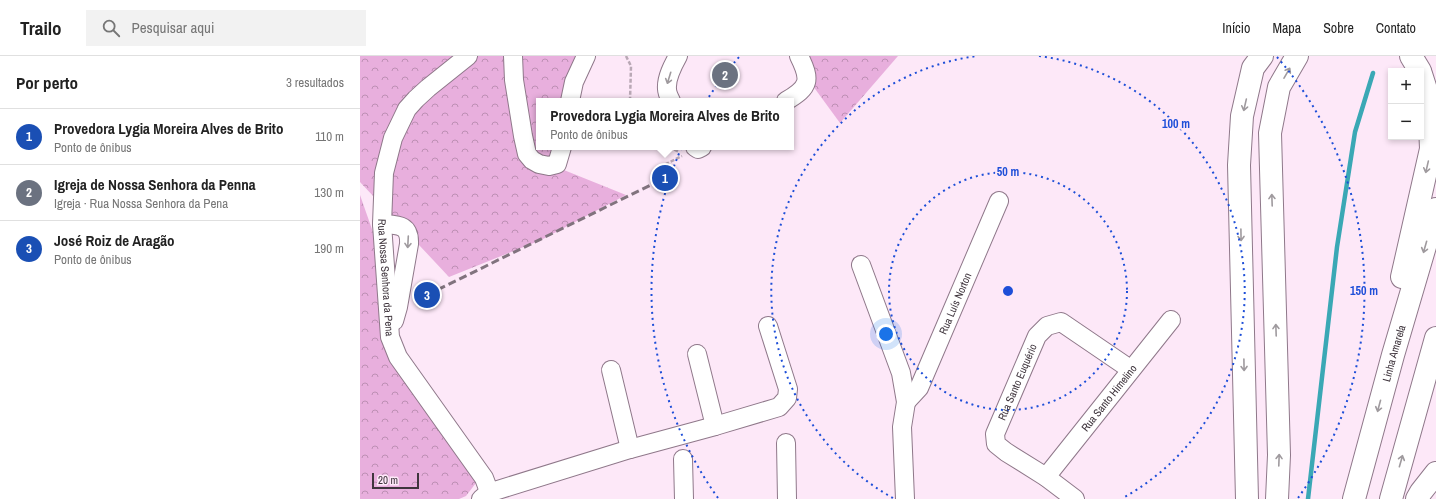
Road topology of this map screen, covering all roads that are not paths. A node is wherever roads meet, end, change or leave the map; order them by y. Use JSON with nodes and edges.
{"nodes":[{"id":1,"x":468,"y":56,"type":"edge"},
{"id":2,"x":513,"y":56,"type":"edge"},
{"id":3,"x":586,"y":56,"type":"edge"},
{"id":4,"x":678,"y":56,"type":"edge"},
{"id":5,"x":799,"y":56,"type":"edge"},
{"id":6,"x":1262,"y":56,"type":"edge"},
{"id":7,"x":1297,"y":56,"type":"edge"},
{"id":8,"x":1410,"y":56,"type":"edge"},
{"id":9,"x":1418,"y":68,"type":"edge"},
{"id":10,"x":1424,"y":81,"type":"edge"},
{"id":11,"x":571,"y":98,"type":"edge"},
{"id":12,"x":670,"y":98,"type":"edge"},
{"id":13,"x":792,"y":98,"type":"edge"},
{"id":14,"x":561,"y":150,"type":"edge"},
{"id":15,"x":1000,"y":201,"type":"dead end"},
{"id":16,"x":1436,"y":209,"type":"edge"},
{"id":17,"x":382,"y":224,"type":"junction"},
{"id":18,"x":861,"y":265,"type":"dead end"},
{"id":19,"x":1171,"y":320,"type":"dead end"},
{"id":20,"x":768,"y":326,"type":"dead end"},
{"id":21,"x":390,"y":337,"type":"junction"},
{"id":22,"x":1436,"y":338,"type":"edge"},
{"id":23,"x":697,"y":354,"type":"dead end"},
{"id":24,"x":1393,"y":355,"type":"junction"},
{"id":25,"x":1130,"y":369,"type":"junction"},
{"id":26,"x":611,"y":370,"type":"dead end"},
{"id":27,"x":906,"y":402,"type":"junction"},
{"id":28,"x":715,"y":426,"type":"junction"},
{"id":29,"x":786,"y":443,"type":"dead end"},
{"id":30,"x":630,"y":448,"type":"junction"},
{"id":31,"x":684,"y":459,"type":"dead end"},
{"id":32,"x":1436,"y":473,"type":"edge"},
{"id":33,"x":1046,"y":476,"type":"junction"},
{"id":34,"x":484,"y":496,"type":"edge"},
{"id":35,"x":684,"y":499,"type":"edge"},
{"id":36,"x":787,"y":499,"type":"edge"},
{"id":37,"x":905,"y":499,"type":"edge"},
{"id":38,"x":1075,"y":499,"type":"edge"},
{"id":39,"x":1246,"y":499,"type":"edge"},
{"id":40,"x":1277,"y":499,"type":"edge"},
{"id":41,"x":1354,"y":499,"type":"edge"},
{"id":42,"x":1391,"y":499,"type":"edge"},
{"id":43,"x":1417,"y":499,"type":"edge"}],
"edges":[{"from":1,"to":17,"type":"street","name":"Rua Nossa Senhora da Pena"},
{"from":2,"to":14,"type":"street"},
{"from":3,"to":11,"type":"street"},
{"from":4,"to":12,"type":"street","one_way":true},
{"from":5,"to":13,"type":"street"},
{"from":6,"to":39,"type":"highway","one_way":true},
{"from":40,"to":7,"type":"highway","one_way":true},
{"from":8,"to":9,"type":"highway"},
{"from":10,"to":24,"type":"highway","one_way":true},
{"from":15,"to":27,"type":"street","name":"Rua Luís Norton"},
{"from":16,"to":24,"type":"highway","name":"Linha Amarela","one_way":true},
{"from":17,"to":21,"type":"street","name":"Rua Nossa Senhora da Pena"},
{"from":17,"to":21,"type":"street","one_way":true},
{"from":18,"to":27,"type":"street"},
{"from":19,"to":25,"type":"street","name":"Rua Santo Himelino"},
{"from":20,"to":28,"type":"street"},
{"from":21,"to":34,"type":"street","name":"Rua Nossa Senhora da Pena"},
{"from":42,"to":22,"type":"highway","one_way":true},
{"from":23,"to":28,"type":"street"},
{"from":24,"to":41,"type":"highway","name":"Linha Amarela","one_way":true},
{"from":25,"to":33,"type":"street","name":"Rua Santo Himelino"},
{"from":25,"to":33,"type":"street","name":"Rua Santo Euquério"},
{"from":26,"to":30,"type":"street"},
{"from":27,"to":37,"type":"street"},
{"from":28,"to":30,"type":"street"},
{"from":29,"to":36,"type":"street"},
{"from":30,"to":34,"type":"street"},
{"from":31,"to":35,"type":"street"},
{"from":32,"to":43,"type":"highway"},
{"from":33,"to":38,"type":"street","name":"Rua Santo Euquério"}]}
